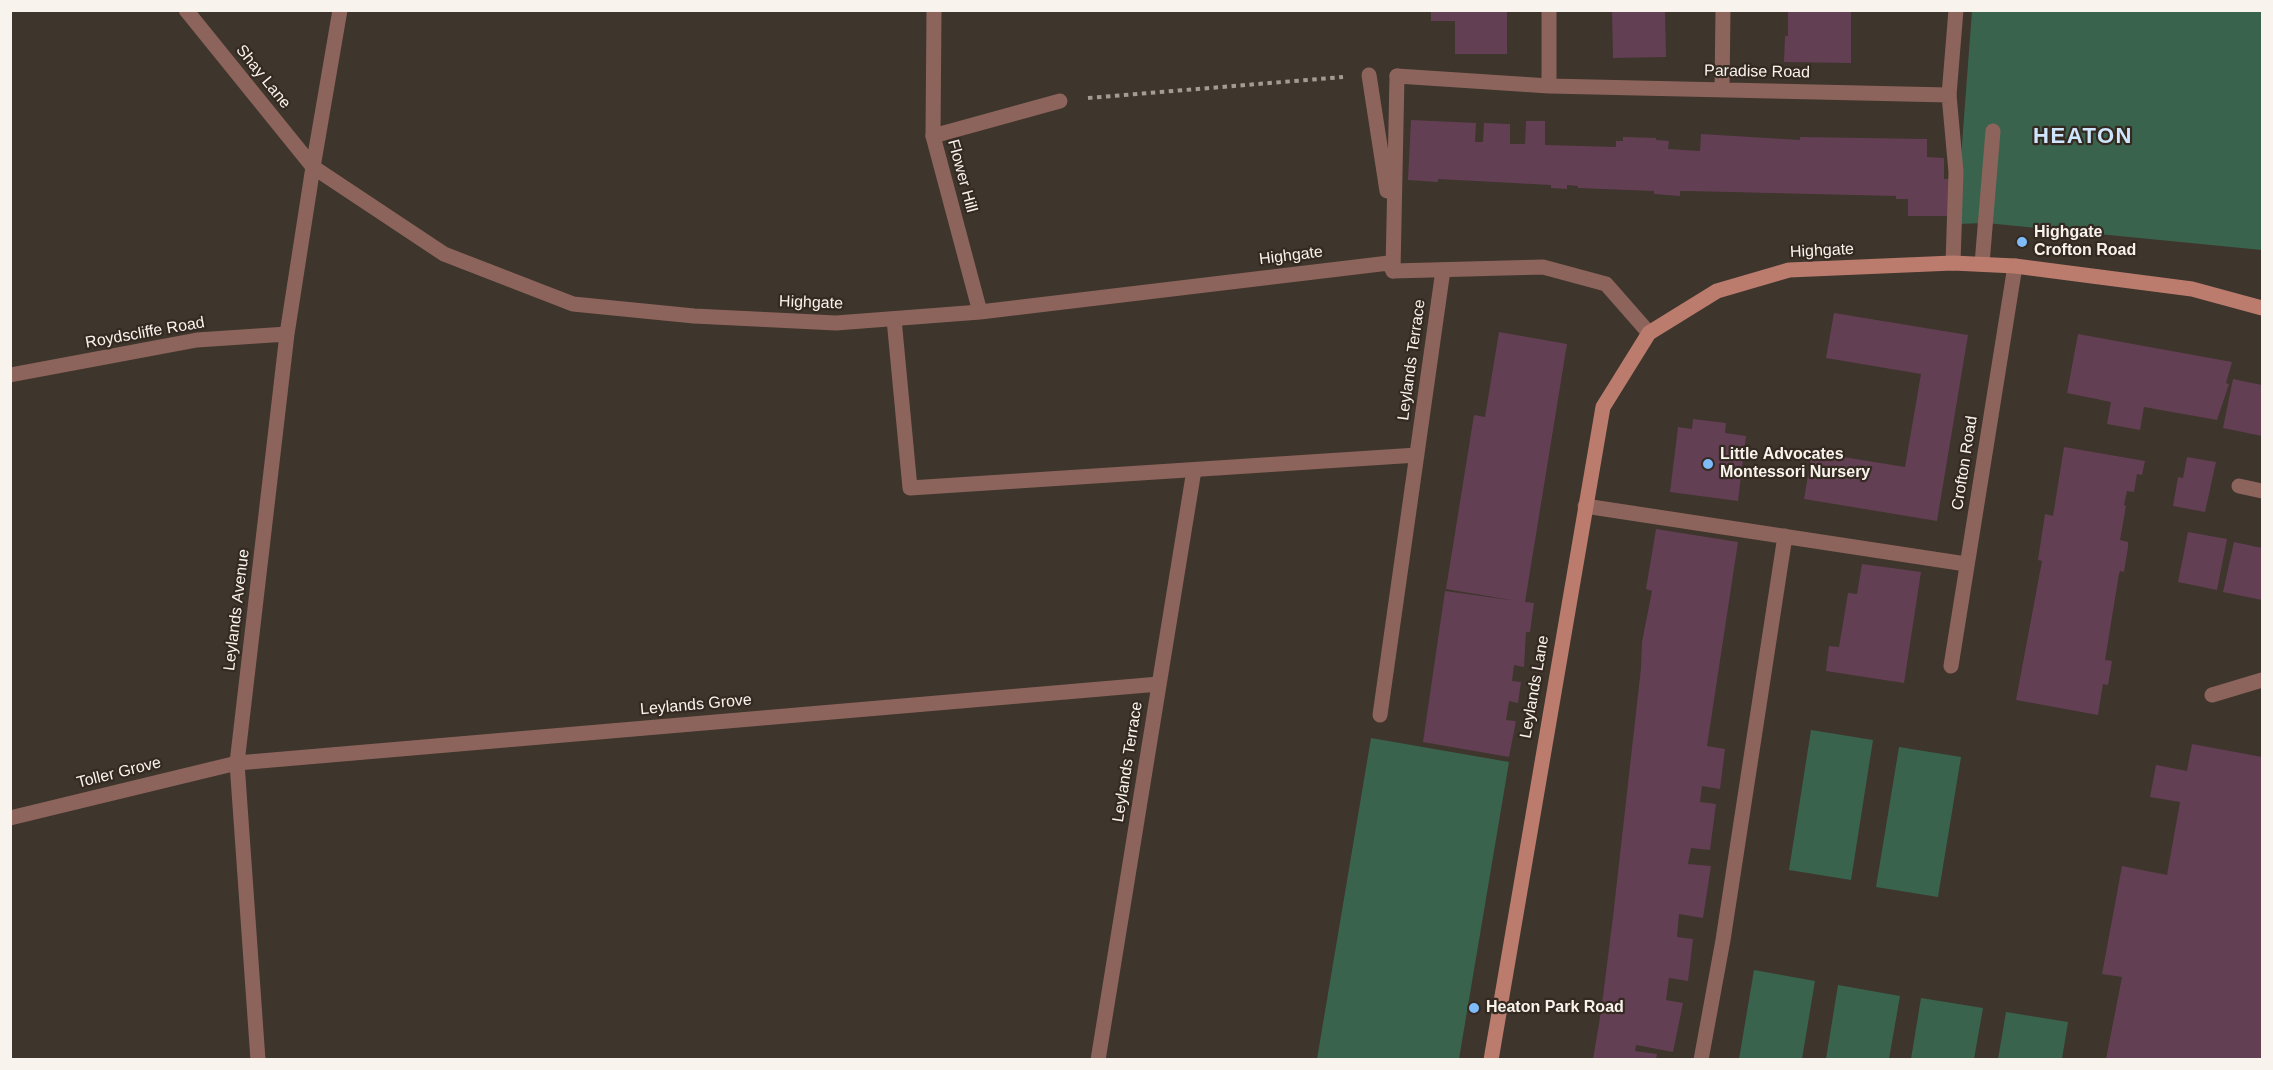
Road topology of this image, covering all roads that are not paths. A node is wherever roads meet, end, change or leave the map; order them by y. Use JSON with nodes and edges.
{"nodes":[{"id":1,"x":186,"y":10,"type":"edge"},
{"id":2,"x":340,"y":10,"type":"edge"},
{"id":3,"x":934,"y":10,"type":"edge"},
{"id":4,"x":1549,"y":10,"type":"edge"},
{"id":5,"x":1723,"y":10,"type":"edge"},
{"id":6,"x":1956,"y":10,"type":"edge"},
{"id":7,"x":1369,"y":75,"type":"road end"},
{"id":8,"x":1549,"y":86,"type":"junction"},
{"id":9,"x":1722,"y":89,"type":"junction"},
{"id":10,"x":1949,"y":95,"type":"junction"},
{"id":11,"x":1060,"y":100,"type":"road end"},
{"id":12,"x":1993,"y":131,"type":"dead end"},
{"id":13,"x":933,"y":136,"type":"junction"},
{"id":14,"x":313,"y":167,"type":"junction"},
{"id":15,"x":1953,"y":263,"type":"junction"},
{"id":16,"x":1982,"y":264,"type":"junction"},
{"id":17,"x":2015,"y":266,"type":"junction"},
{"id":18,"x":1391,"y":267,"type":"junction"},
{"id":19,"x":1443,"y":270,"type":"junction"},
{"id":20,"x":2262,"y":308,"type":"edge"},
{"id":21,"x":980,"y":312,"type":"junction"},
{"id":22,"x":894,"y":319,"type":"junction"},
{"id":23,"x":1649,"y":333,"type":"junction"},
{"id":24,"x":287,"y":334,"type":"junction"},
{"id":25,"x":10,"y":375,"type":"edge"},
{"id":26,"x":1416,"y":455,"type":"junction"},
{"id":27,"x":1194,"y":470,"type":"junction"},
{"id":28,"x":2239,"y":486,"type":"dead end"},
{"id":29,"x":2262,"y":491,"type":"edge"},
{"id":30,"x":1585,"y":506,"type":"junction"},
{"id":31,"x":1785,"y":536,"type":"junction"},
{"id":32,"x":1966,"y":564,"type":"junction"},
{"id":33,"x":1951,"y":666,"type":"dead end"},
{"id":34,"x":2262,"y":680,"type":"edge"},
{"id":35,"x":1159,"y":684,"type":"junction"},
{"id":36,"x":2212,"y":695,"type":"dead end"},
{"id":37,"x":1380,"y":715,"type":"dead end"},
{"id":38,"x":237,"y":763,"type":"junction"},
{"id":39,"x":10,"y":818,"type":"edge"},
{"id":40,"x":258,"y":1059,"type":"edge"},
{"id":41,"x":1098,"y":1059,"type":"edge"},
{"id":42,"x":1491,"y":1059,"type":"edge"},
{"id":43,"x":1701,"y":1059,"type":"edge"}],
"edges":[{"from":1,"to":14,"type":"street","name":"Shay Lane"},
{"from":2,"to":14,"type":"street","name":"Leylands Avenue"},
{"from":3,"to":13,"type":"street","name":"Flower Hill"},
{"from":4,"to":8,"type":"street"},
{"from":5,"to":9,"type":"street"},
{"from":6,"to":10,"type":"street"},
{"from":7,"to":18,"type":"street"},
{"from":8,"to":9,"type":"street","name":"Paradise Road"},
{"from":8,"to":18,"type":"street","name":"Paradise Road"},
{"from":9,"to":10,"type":"street","name":"Paradise Road"},
{"from":10,"to":15,"type":"street"},
{"from":11,"to":13,"type":"street"},
{"from":12,"to":16,"type":"street"},
{"from":13,"to":21,"type":"street","name":"Flower Hill"},
{"from":14,"to":22,"type":"street","name":"Highgate"},
{"from":14,"to":24,"type":"street","name":"Leylands Avenue"},
{"from":15,"to":16,"type":"street","name":"Highgate"},
{"from":15,"to":23,"type":"street","name":"Highgate"},
{"from":16,"to":17,"type":"street","name":"Highgate"},
{"from":17,"to":20,"type":"street","name":"Highgate"},
{"from":17,"to":32,"type":"street","name":"Crofton Road"},
{"from":18,"to":19,"type":"street","name":"Highgate"},
{"from":18,"to":21,"type":"street","name":"Highgate"},
{"from":19,"to":23,"type":"street","name":"Highgate"},
{"from":19,"to":26,"type":"street","name":"Leylands Terrace"},
{"from":21,"to":22,"type":"street","name":"Highgate"},
{"from":22,"to":27,"type":"street"},
{"from":23,"to":30,"type":"street","name":"Leylands Lane"},
{"from":24,"to":25,"type":"street","name":"Roydscliffe Road"},
{"from":24,"to":38,"type":"street","name":"Leylands Avenue"},
{"from":26,"to":27,"type":"street"},
{"from":26,"to":37,"type":"street","name":"Leylands Terrace"},
{"from":27,"to":35,"type":"street","name":"Leylands Terrace"},
{"from":28,"to":29,"type":"street"},
{"from":30,"to":31,"type":"street"},
{"from":30,"to":42,"type":"street","name":"Leylands Lane"},
{"from":31,"to":32,"type":"street"},
{"from":31,"to":43,"type":"street"},
{"from":32,"to":33,"type":"street","name":"Crofton Road"},
{"from":34,"to":36,"type":"street"},
{"from":35,"to":38,"type":"street","name":"Leylands Grove"},
{"from":35,"to":41,"type":"street","name":"Leylands Terrace"},
{"from":38,"to":39,"type":"street","name":"Toller Grove"},
{"from":38,"to":40,"type":"street","name":"Leylands Avenue"}]}
